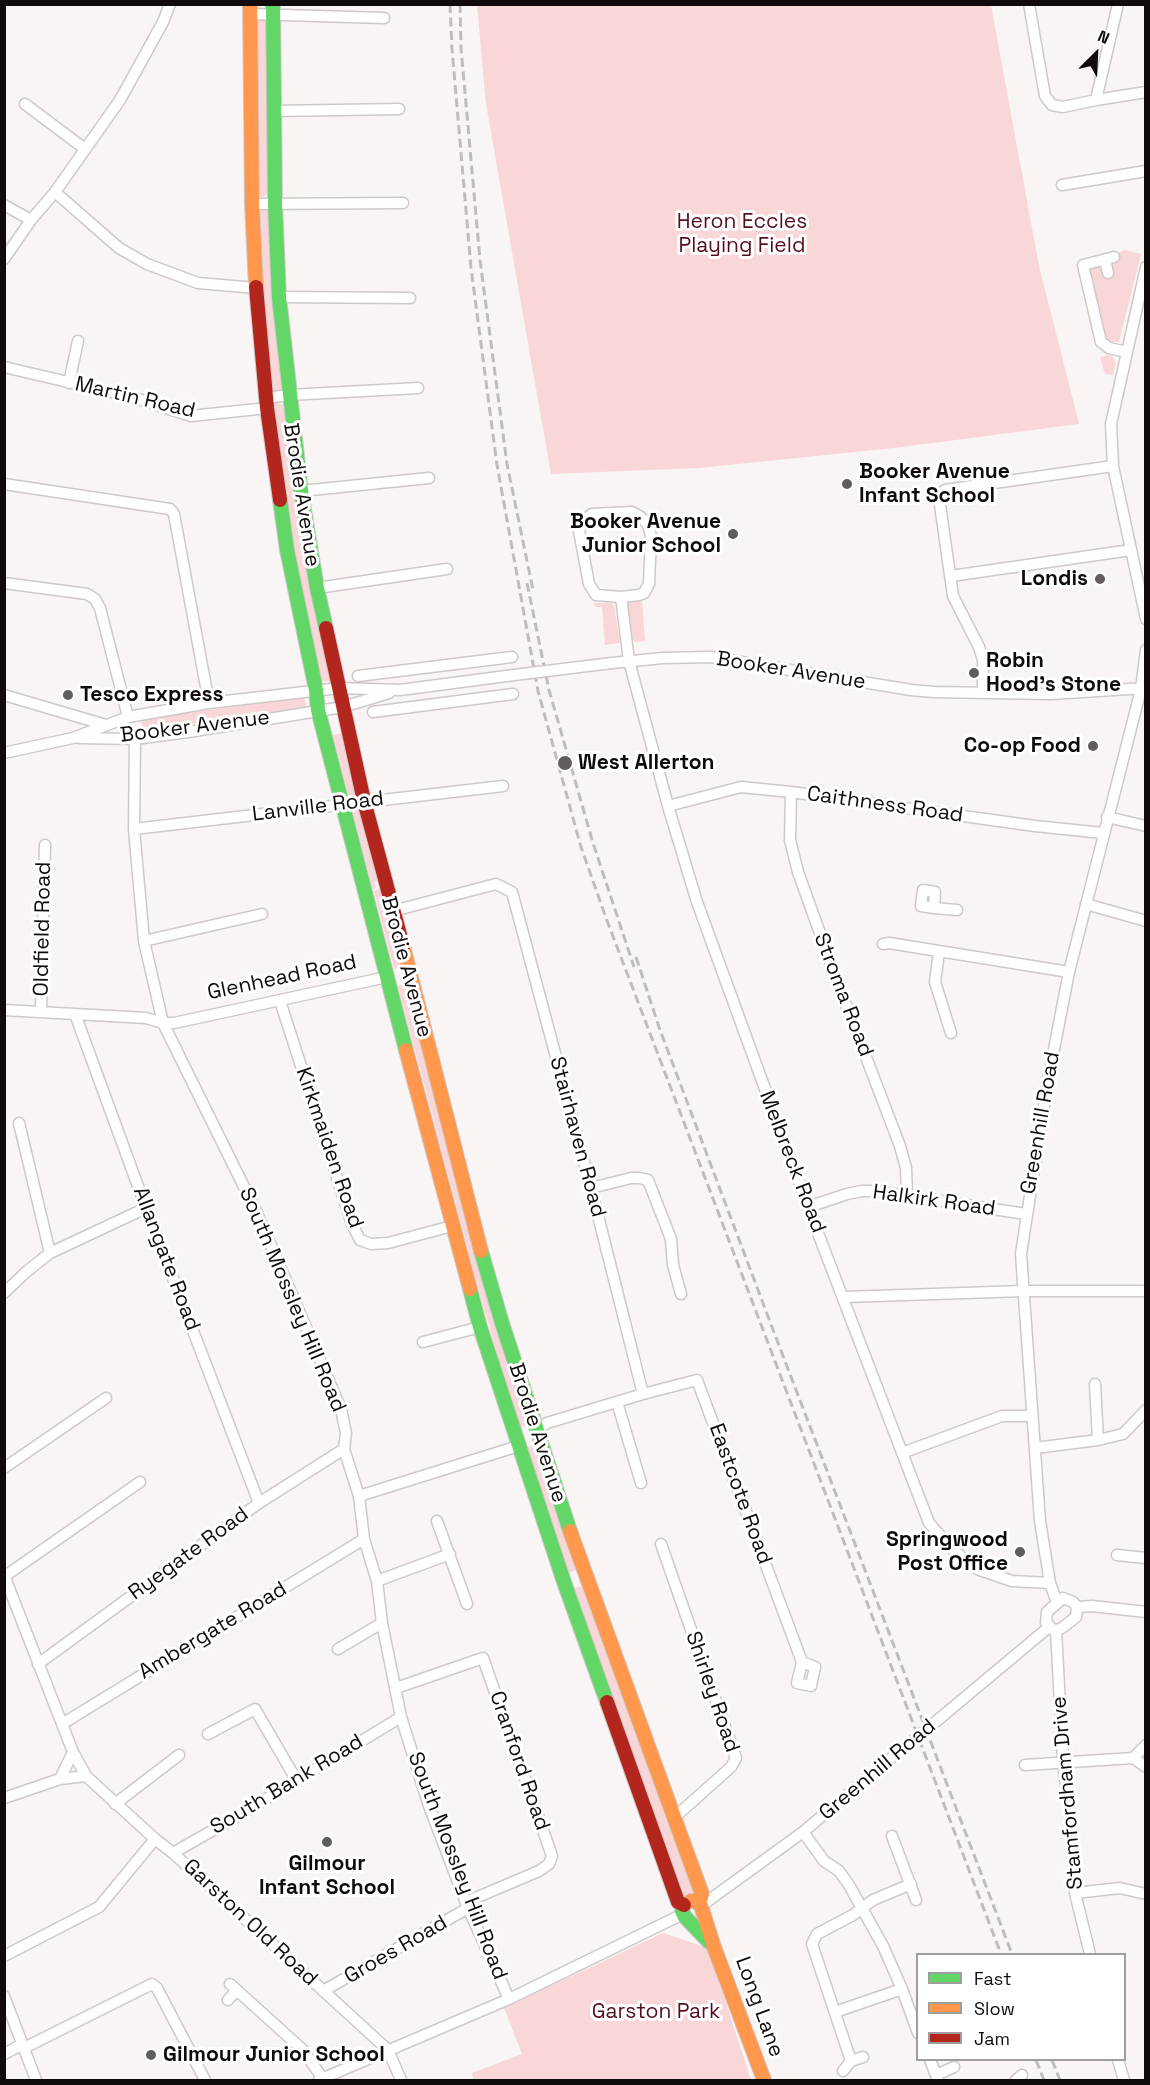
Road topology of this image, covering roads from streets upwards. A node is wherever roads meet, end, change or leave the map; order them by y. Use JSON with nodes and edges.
{"nodes":[{"id":1,"x":170,"y":4,"type":"edge"},
{"id":2,"x":1029,"y":4,"type":"edge"},
{"id":3,"x":1118,"y":4,"type":"edge"},
{"id":4,"x":250,"y":9,"type":"edge"},
{"id":5,"x":273,"y":10,"type":"edge"},
{"id":6,"x":384,"y":18,"type":"dead end"},
{"id":7,"x":1146,"y":92,"type":"edge"},
{"id":8,"x":1096,"y":100,"type":"junction"},
{"id":9,"x":24,"y":104,"type":"dead end"},
{"id":10,"x":399,"y":109,"type":"dead end"},
{"id":11,"x":274,"y":111,"type":"junction"},
{"id":12,"x":85,"y":149,"type":"junction"},
{"id":13,"x":1146,"y":171,"type":"edge"},
{"id":14,"x":1062,"y":185,"type":"dead end"},
{"id":15,"x":56,"y":192,"type":"junction"},
{"id":16,"x":275,"y":203,"type":"junction"},
{"id":17,"x":403,"y":203,"type":"dead end"},
{"id":18,"x":252,"y":204,"type":"junction"},
{"id":19,"x":4,"y":205,"type":"edge"},
{"id":20,"x":32,"y":220,"type":"junction"},
{"id":21,"x":4,"y":259,"type":"edge"},
{"id":22,"x":1146,"y":267,"type":"edge"},
{"id":23,"x":1108,"y":273,"type":"dead end"},
{"id":24,"x":256,"y":288,"type":"junction"},
{"id":25,"x":279,"y":297,"type":"junction"},
{"id":26,"x":410,"y":298,"type":"dead end"},
{"id":27,"x":78,"y":341,"type":"dead end"},
{"id":28,"x":1126,"y":352,"type":"junction"},
{"id":29,"x":4,"y":367,"type":"edge"},
{"id":30,"x":69,"y":383,"type":"junction"},
{"id":31,"x":418,"y":388,"type":"dead end"},
{"id":32,"x":289,"y":395,"type":"junction"},
{"id":33,"x":266,"y":403,"type":"junction"},
{"id":34,"x":1113,"y":466,"type":"junction"},
{"id":35,"x":429,"y":478,"type":"dead end"},
{"id":36,"x":4,"y":484,"type":"edge"},
{"id":37,"x":301,"y":491,"type":"junction"},
{"id":38,"x":1131,"y":550,"type":"junction"},
{"id":39,"x":447,"y":569,"type":"dead end"},
{"id":40,"x":951,"y":576,"type":"junction"},
{"id":41,"x":4,"y":583,"type":"edge"},
{"id":42,"x":317,"y":588,"type":"junction"},
{"id":43,"x":621,"y":597,"type":"junction"},
{"id":44,"x":1146,"y":619,"type":"edge"},
{"id":45,"x":1146,"y":650,"type":"edge"},
{"id":46,"x":512,"y":657,"type":"dead end"},
{"id":47,"x":629,"y":661,"type":"junction"},
{"id":48,"x":435,"y":667,"type":"junction"},
{"id":49,"x":437,"y":685,"type":"junction"},
{"id":50,"x":339,"y":688,"type":"junction"},
{"id":51,"x":1143,"y":688,"type":"edge"},
{"id":52,"x":370,"y":689,"type":"junction"},
{"id":53,"x":316,"y":690,"type":"junction"},
{"id":54,"x":400,"y":690,"type":"junction"},
{"id":55,"x":983,"y":693,"type":"junction"},
{"id":56,"x":513,"y":694,"type":"dead end"},
{"id":57,"x":4,"y":695,"type":"edge"},
{"id":58,"x":209,"y":703,"type":"junction"},
{"id":59,"x":441,"y":703,"type":"junction"},
{"id":60,"x":343,"y":707,"type":"junction"},
{"id":61,"x":318,"y":710,"type":"junction"},
{"id":62,"x":373,"y":712,"type":"dead end"},
{"id":63,"x":128,"y":717,"type":"junction"},
{"id":64,"x":105,"y":725,"type":"junction"},
{"id":65,"x":73,"y":738,"type":"junction"},
{"id":66,"x":135,"y":739,"type":"junction"},
{"id":67,"x":4,"y":753,"type":"edge"},
{"id":68,"x":503,"y":786,"type":"dead end"},
{"id":69,"x":791,"y":792,"type":"junction"},
{"id":70,"x":364,"y":801,"type":"junction"},
{"id":71,"x":341,"y":804,"type":"junction"},
{"id":72,"x":668,"y":806,"type":"junction"},
{"id":73,"x":1107,"y":817,"type":"junction"},
{"id":74,"x":1146,"y":826,"type":"edge"},
{"id":75,"x":134,"y":829,"type":"junction"},
{"id":76,"x":1103,"y":832,"type":"junction"},
{"id":77,"x":45,"y":845,"type":"dead end"},
{"id":78,"x":1086,"y":904,"type":"junction"},
{"id":79,"x":934,"y":908,"type":"dead end"},
{"id":80,"x":957,"y":910,"type":"dead end"},
{"id":81,"x":393,"y":911,"type":"junction"},
{"id":82,"x":262,"y":914,"type":"dead end"},
{"id":83,"x":1146,"y":921,"type":"edge"},
{"id":84,"x":144,"y":941,"type":"junction"},
{"id":85,"x":883,"y":944,"type":"dead end"},
{"id":86,"x":939,"y":952,"type":"junction"},
{"id":87,"x":410,"y":971,"type":"junction"},
{"id":88,"x":1069,"y":972,"type":"junction"},
{"id":89,"x":387,"y":977,"type":"junction"},
{"id":90,"x":280,"y":1001,"type":"junction"},
{"id":91,"x":4,"y":1010,"type":"edge"},
{"id":92,"x":41,"y":1012,"type":"junction"},
{"id":93,"x":75,"y":1014,"type":"junction"},
{"id":94,"x":163,"y":1023,"type":"junction"},
{"id":95,"x":951,"y":1033,"type":"dead end"},
{"id":96,"x":19,"y":1123,"type":"dead end"},
{"id":97,"x":591,"y":1188,"type":"junction"},
{"id":98,"x":907,"y":1196,"type":"junction"},
{"id":99,"x":808,"y":1207,"type":"junction"},
{"id":100,"x":146,"y":1208,"type":"junction"},
{"id":101,"x":1026,"y":1214,"type":"junction"},
{"id":102,"x":452,"y":1226,"type":"junction"},
{"id":103,"x":50,"y":1253,"type":"junction"},
{"id":104,"x":683,"y":1287,"type":"dead end"},
{"id":105,"x":1146,"y":1291,"type":"edge"},
{"id":106,"x":1024,"y":1292,"type":"junction"},
{"id":107,"x":4,"y":1293,"type":"edge"},
{"id":108,"x":844,"y":1297,"type":"junction"},
{"id":109,"x":480,"y":1327,"type":"junction"},
{"id":110,"x":423,"y":1342,"type":"dead end"},
{"id":111,"x":1095,"y":1384,"type":"dead end"},
{"id":112,"x":643,"y":1394,"type":"junction"},
{"id":113,"x":106,"y":1398,"type":"dead end"},
{"id":114,"x":617,"y":1402,"type":"junction"},
{"id":115,"x":1146,"y":1410,"type":"edge"},
{"id":116,"x":1032,"y":1416,"type":"junction"},
{"id":117,"x":537,"y":1430,"type":"junction"},
{"id":118,"x":1098,"y":1440,"type":"junction"},
{"id":119,"x":518,"y":1442,"type":"junction"},
{"id":120,"x":1035,"y":1448,"type":"junction"},
{"id":121,"x":344,"y":1449,"type":"junction"},
{"id":122,"x":902,"y":1453,"type":"junction"},
{"id":123,"x":4,"y":1468,"type":"edge"},
{"id":124,"x":140,"y":1482,"type":"dead end"},
{"id":125,"x":641,"y":1483,"type":"dead end"},
{"id":126,"x":359,"y":1496,"type":"junction"},
{"id":127,"x":259,"y":1503,"type":"junction"},
{"id":128,"x":437,"y":1521,"type":"dead end"},
{"id":129,"x":364,"y":1539,"type":"junction"},
{"id":130,"x":661,"y":1544,"type":"dead end"},
{"id":131,"x":450,"y":1554,"type":"junction"},
{"id":132,"x":1117,"y":1555,"type":"dead end"},
{"id":133,"x":1146,"y":1558,"type":"edge"},
{"id":134,"x":585,"y":1575,"type":"junction"},
{"id":135,"x":5,"y":1576,"type":"edge"},
{"id":136,"x":376,"y":1581,"type":"junction"},
{"id":137,"x":564,"y":1582,"type":"junction"},
{"id":138,"x":1050,"y":1583,"type":"junction"},
{"id":139,"x":1057,"y":1603,"type":"junction"},
{"id":140,"x":467,"y":1604,"type":"dead end"},
{"id":141,"x":15,"y":1605,"type":"junction"},
{"id":142,"x":1077,"y":1607,"type":"junction"},
{"id":143,"x":4,"y":1612,"type":"edge"},
{"id":144,"x":1146,"y":1612,"type":"edge"},
{"id":145,"x":382,"y":1623,"type":"junction"},
{"id":146,"x":1053,"y":1628,"type":"junction"},
{"id":147,"x":338,"y":1649,"type":"dead end"},
{"id":148,"x":802,"y":1662,"type":"dead end"},
{"id":149,"x":38,"y":1664,"type":"junction"},
{"id":150,"x":396,"y":1688,"type":"junction"},
{"id":151,"x":401,"y":1717,"type":"junction"},
{"id":152,"x":62,"y":1724,"type":"junction"},
{"id":153,"x":208,"y":1734,"type":"dead end"},
{"id":154,"x":1146,"y":1744,"type":"edge"},
{"id":155,"x":73,"y":1752,"type":"junction"},
{"id":156,"x":179,"y":1755,"type":"dead end"},
{"id":157,"x":1133,"y":1758,"type":"junction"},
{"id":158,"x":1063,"y":1762,"type":"junction"},
{"id":159,"x":1025,"y":1765,"type":"dead end"},
{"id":160,"x":1146,"y":1767,"type":"edge"},
{"id":161,"x":86,"y":1776,"type":"junction"},
{"id":162,"x":60,"y":1779,"type":"junction"},
{"id":163,"x":297,"y":1781,"type":"junction"},
{"id":164,"x":4,"y":1798,"type":"edge"},
{"id":165,"x":115,"y":1804,"type":"junction"},
{"id":166,"x":675,"y":1817,"type":"junction"},
{"id":167,"x":803,"y":1833,"type":"junction"},
{"id":168,"x":892,"y":1836,"type":"dead end"},
{"id":169,"x":155,"y":1839,"type":"junction"},
{"id":170,"x":173,"y":1852,"type":"junction"},
{"id":171,"x":911,"y":1884,"type":"junction"},
{"id":172,"x":1075,"y":1893,"type":"junction"},
{"id":173,"x":1146,"y":1894,"type":"edge"},
{"id":174,"x":916,"y":1900,"type":"dead end"},
{"id":175,"x":467,"y":1905,"type":"junction"},
{"id":176,"x":701,"y":1907,"type":"junction"},
{"id":177,"x":862,"y":1908,"type":"junction"},
{"id":178,"x":686,"y":1913,"type":"junction"},
{"id":179,"x":714,"y":1947,"type":"junction"},
{"id":180,"x":1090,"y":1953,"type":"edge"},
{"id":181,"x":4,"y":1956,"type":"edge"},
{"id":182,"x":902,"y":1989,"type":"junction"},
{"id":183,"x":323,"y":1991,"type":"junction"},
{"id":184,"x":4,"y":1996,"type":"edge"},
{"id":185,"x":509,"y":1999,"type":"junction"},
{"id":186,"x":228,"y":2000,"type":"dead end"},
{"id":187,"x":834,"y":2012,"type":"junction"},
{"id":188,"x":916,"y":2028,"type":"edge"},
{"id":189,"x":24,"y":2046,"type":"junction"},
{"id":190,"x":388,"y":2050,"type":"junction"},
{"id":191,"x":4,"y":2054,"type":"edge"},
{"id":192,"x":863,"y":2057,"type":"dead end"},
{"id":193,"x":851,"y":2061,"type":"junction"},
{"id":194,"x":930,"y":2061,"type":"edge"},
{"id":195,"x":1118,"y":2061,"type":"edge"},
{"id":196,"x":954,"y":2067,"type":"dead end"},
{"id":197,"x":843,"y":2071,"type":"dead end"},
{"id":198,"x":937,"y":2078,"type":"edge"},
{"id":199,"x":36,"y":2080,"type":"edge"},
{"id":200,"x":205,"y":2080,"type":"edge"},
{"id":201,"x":321,"y":2080,"type":"edge"},
{"id":202,"x":401,"y":2080,"type":"edge"},
{"id":203,"x":764,"y":2080,"type":"edge"},
{"id":204,"x":1124,"y":2080,"type":"edge"}],
"edges":[{"from":1,"to":12,"type":"street"},
{"from":2,"to":8,"type":"street"},
{"from":3,"to":8,"type":"street"},
{"from":4,"to":5,"type":"street"},
{"from":4,"to":18,"type":"street","name":"Brodie Avenue"},
{"from":5,"to":6,"type":"street"},
{"from":5,"to":11,"type":"street","name":"Brodie Avenue"},
{"from":7,"to":8,"type":"street"},
{"from":9,"to":12,"type":"street"},
{"from":10,"to":11,"type":"street"},
{"from":11,"to":16,"type":"street","name":"Brodie Avenue"},
{"from":12,"to":15,"type":"street"},
{"from":13,"to":14,"type":"street"},
{"from":15,"to":20,"type":"street"},
{"from":15,"to":24,"type":"street"},
{"from":16,"to":17,"type":"street"},
{"from":16,"to":18,"type":"street"},
{"from":16,"to":25,"type":"street","name":"Brodie Avenue"},
{"from":18,"to":24,"type":"street","name":"Brodie Avenue"},
{"from":19,"to":20,"type":"street"},
{"from":20,"to":21,"type":"street"},
{"from":22,"to":28,"type":"street"},
{"from":23,"to":28,"type":"street"},
{"from":24,"to":33,"type":"street","name":"Brodie Avenue"},
{"from":25,"to":26,"type":"street"},
{"from":25,"to":32,"type":"street","name":"Brodie Avenue"},
{"from":27,"to":30,"type":"street"},
{"from":28,"to":34,"type":"street"},
{"from":29,"to":30,"type":"street","name":"Martin Road"},
{"from":30,"to":33,"type":"street","name":"Martin Road"},
{"from":31,"to":32,"type":"street","name":"Martin Road"},
{"from":32,"to":33,"type":"street","name":"Martin Road"},
{"from":32,"to":37,"type":"street","name":"Brodie Avenue"},
{"from":33,"to":53,"type":"street","name":"Brodie Avenue"},
{"from":34,"to":38,"type":"street"},
{"from":34,"to":40,"type":"street"},
{"from":35,"to":37,"type":"street"},
{"from":36,"to":58,"type":"street"},
{"from":37,"to":42,"type":"street","name":"Brodie Avenue"},
{"from":38,"to":40,"type":"street"},
{"from":38,"to":44,"type":"street"},
{"from":39,"to":42,"type":"street"},
{"from":40,"to":55,"type":"street"},
{"from":41,"to":63,"type":"street"},
{"from":42,"to":50,"type":"street","name":"Brodie Avenue"},
{"from":43,"to":43,"type":"street"},
{"from":43,"to":47,"type":"street","name":"Melbreck Road"},
{"from":45,"to":51,"type":"street","name":"Greenhill Road"},
{"from":46,"to":48,"type":"street"},
{"from":47,"to":49,"type":"street","name":"Booker Avenue","bridge":true},
{"from":47,"to":55,"type":"street","name":"Booker Avenue"},
{"from":47,"to":72,"type":"street","name":"Melbreck Road"},
{"from":48,"to":49,"type":"street"},
{"from":48,"to":52,"type":"street"},
{"from":49,"to":54,"type":"street","name":"Booker Avenue"},
{"from":49,"to":59,"type":"street"},
{"from":50,"to":52,"type":"street","name":"Booker Avenue"},
{"from":50,"to":53,"type":"street","name":"Booker Avenue"},
{"from":50,"to":60,"type":"street","name":"Brodie Avenue"},
{"from":51,"to":55,"type":"street","name":"Booker Avenue"},
{"from":51,"to":73,"type":"street","name":"Greenhill Road"},
{"from":52,"to":54,"type":"street","name":"Booker Avenue"},
{"from":53,"to":58,"type":"street","name":"Booker Avenue"},
{"from":53,"to":61,"type":"street","name":"Brodie Avenue"},
{"from":54,"to":60,"type":"street","name":"Booker Avenue"},
{"from":56,"to":59,"type":"street"},
{"from":57,"to":64,"type":"street"},
{"from":58,"to":63,"type":"street","name":"Booker Avenue"},
{"from":59,"to":62,"type":"street"},
{"from":60,"to":61,"type":"street","name":"Booker Avenue"},
{"from":60,"to":70,"type":"street","name":"Brodie Avenue"},
{"from":61,"to":66,"type":"street","name":"Booker Avenue"},
{"from":61,"to":71,"type":"street","name":"Brodie Avenue"},
{"from":63,"to":64,"type":"street","name":"Booker Avenue"},
{"from":64,"to":65,"type":"street","name":"Booker Avenue"},
{"from":65,"to":66,"type":"street","name":"Booker Avenue"},
{"from":65,"to":67,"type":"street"},
{"from":66,"to":75,"type":"street","name":"South Mossley Hill Road"},
{"from":68,"to":70,"type":"street","name":"Lanville Road"},
{"from":69,"to":72,"type":"street","name":"Caithness Road"},
{"from":69,"to":76,"type":"street","name":"Caithness Road"},
{"from":69,"to":98,"type":"street","name":"Stroma Road"},
{"from":70,"to":71,"type":"street","name":"Lanville Road"},
{"from":70,"to":81,"type":"street","name":"Brodie Avenue"},
{"from":71,"to":75,"type":"street","name":"Lanville Road"},
{"from":71,"to":89,"type":"street","name":"Brodie Avenue"},
{"from":72,"to":99,"type":"street","name":"Melbreck Road"},
{"from":73,"to":74,"type":"street"},
{"from":73,"to":76,"type":"street","name":"Greenhill Road"},
{"from":75,"to":84,"type":"street","name":"South Mossley Hill Road"},
{"from":76,"to":78,"type":"street","name":"Greenhill Road"},
{"from":77,"to":92,"type":"street","name":"Oldfield Road"},
{"from":78,"to":83,"type":"street"},
{"from":78,"to":88,"type":"street","name":"Greenhill Road"},
{"from":79,"to":80,"type":"street"},
{"from":81,"to":87,"type":"street","name":"Brodie Avenue"},
{"from":81,"to":97,"type":"street","name":"Stairhaven Road"},
{"from":82,"to":84,"type":"street"},
{"from":84,"to":94,"type":"street","name":"South Mossley Hill Road"},
{"from":85,"to":86,"type":"street"},
{"from":86,"to":88,"type":"street"},
{"from":86,"to":95,"type":"street"},
{"from":87,"to":89,"type":"street","name":"Glenhead Road"},
{"from":87,"to":117,"type":"street","name":"Brodie Avenue"},
{"from":88,"to":101,"type":"street","name":"Greenhill Road"},
{"from":89,"to":90,"type":"street","name":"Glenhead Road"},
{"from":89,"to":102,"type":"street","name":"Brodie Avenue"},
{"from":90,"to":94,"type":"street","name":"Glenhead Road"},
{"from":90,"to":102,"type":"street","name":"Kirkmaiden Road"},
{"from":91,"to":92,"type":"street","name":"Glenhead Road"},
{"from":92,"to":93,"type":"street","name":"Glenhead Road"},
{"from":93,"to":94,"type":"street","name":"Glenhead Road"},
{"from":93,"to":100,"type":"street","name":"Allangate Road"},
{"from":94,"to":121,"type":"street","name":"South Mossley Hill Road"},
{"from":96,"to":103,"type":"street"},
{"from":97,"to":104,"type":"street"},
{"from":97,"to":112,"type":"street","name":"Stairhaven Road"},
{"from":98,"to":99,"type":"street","name":"Halkirk Road"},
{"from":98,"to":101,"type":"street","name":"Halkirk Road"},
{"from":99,"to":108,"type":"street","name":"Melbreck Road"},
{"from":100,"to":103,"type":"street"},
{"from":100,"to":127,"type":"street","name":"Allangate Road"},
{"from":101,"to":106,"type":"street","name":"Greenhill Road"},
{"from":102,"to":109,"type":"street","name":"Brodie Avenue"},
{"from":103,"to":107,"type":"street"},
{"from":105,"to":106,"type":"street"},
{"from":106,"to":108,"type":"street"},
{"from":106,"to":116,"type":"street","name":"Greenhill Road"},
{"from":108,"to":122,"type":"street","name":"Melbreck Road"},
{"from":109,"to":110,"type":"street"},
{"from":109,"to":119,"type":"street","name":"Brodie Avenue"},
{"from":111,"to":118,"type":"street"},
{"from":112,"to":114,"type":"street"},
{"from":112,"to":148,"type":"street","name":"Eastcote Road"},
{"from":113,"to":123,"type":"street"},
{"from":114,"to":117,"type":"street"},
{"from":114,"to":125,"type":"street"},
{"from":115,"to":118,"type":"street"},
{"from":116,"to":120,"type":"street","name":"Greenhill Road"},
{"from":116,"to":122,"type":"street"},
{"from":117,"to":119,"type":"street"},
{"from":117,"to":134,"type":"street","name":"Brodie Avenue"},
{"from":118,"to":120,"type":"street"},
{"from":119,"to":126,"type":"street"},
{"from":119,"to":137,"type":"street","name":"Brodie Avenue"},
{"from":120,"to":138,"type":"street","name":"Greenhill Road"},
{"from":121,"to":126,"type":"street","name":"South Mossley Hill Road"},
{"from":121,"to":127,"type":"street","name":"Ryegate Road"},
{"from":122,"to":138,"type":"street","name":"Melbreck Road"},
{"from":124,"to":135,"type":"street"},
{"from":126,"to":129,"type":"street","name":"South Mossley Hill Road"},
{"from":127,"to":149,"type":"street","name":"Ryegate Road"},
{"from":128,"to":131,"type":"street"},
{"from":129,"to":136,"type":"street","name":"South Mossley Hill Road"},
{"from":129,"to":152,"type":"street","name":"Ambergate Road"},
{"from":130,"to":166,"type":"street","name":"Shirley Road"},
{"from":131,"to":136,"type":"street"},
{"from":131,"to":140,"type":"street"},
{"from":132,"to":133,"type":"street"},
{"from":134,"to":137,"type":"street"},
{"from":134,"to":166,"type":"street","name":"Brodie Avenue"},
{"from":135,"to":141,"type":"street","name":"Garston Old Road"},
{"from":136,"to":145,"type":"street","name":"South Mossley Hill Road"},
{"from":137,"to":178,"type":"street","name":"Brodie Avenue"},
{"from":138,"to":139,"type":"street","name":"Greenhill Road"},
{"from":139,"to":142,"type":"street"},
{"from":139,"to":146,"type":"street"},
{"from":141,"to":143,"type":"street"},
{"from":141,"to":149,"type":"street","name":"Garston Old Road"},
{"from":142,"to":144,"type":"street"},
{"from":142,"to":146,"type":"street","name":"Greenhill Road"},
{"from":145,"to":147,"type":"street"},
{"from":145,"to":150,"type":"street","name":"South Mossley Hill Road"},
{"from":146,"to":158,"type":"street","name":"Stamfordham Drive"},
{"from":146,"to":167,"type":"street","name":"Greenhill Road","bridge":true},
{"from":149,"to":152,"type":"street","name":"Garston Old Road"},
{"from":150,"to":151,"type":"street","name":"South Mossley Hill Road"},
{"from":150,"to":175,"type":"street","name":"Cranford Road"},
{"from":151,"to":163,"type":"street","name":"South Bank Road"},
{"from":151,"to":175,"type":"street","name":"South Mossley Hill Road"},
{"from":152,"to":155,"type":"street","name":"Garston Old Road"},
{"from":153,"to":163,"type":"street"},
{"from":154,"to":157,"type":"street"},
{"from":155,"to":161,"type":"street","name":"Garston Old Road"},
{"from":155,"to":162,"type":"street"},
{"from":156,"to":165,"type":"street"},
{"from":157,"to":158,"type":"street"},
{"from":157,"to":160,"type":"street"},
{"from":158,"to":159,"type":"street"},
{"from":158,"to":172,"type":"street","name":"Stamfordham Drive"},
{"from":161,"to":162,"type":"street"},
{"from":161,"to":165,"type":"street","name":"Garston Old Road"},
{"from":162,"to":164,"type":"street"},
{"from":163,"to":170,"type":"street","name":"South Bank Road"},
{"from":165,"to":169,"type":"street","name":"Garston Old Road"},
{"from":166,"to":176,"type":"street","name":"Brodie Avenue"},
{"from":167,"to":176,"type":"street","name":"Greenhill Road"},
{"from":167,"to":177,"type":"street"},
{"from":168,"to":171,"type":"street"},
{"from":169,"to":170,"type":"street","name":"Garston Old Road"},
{"from":169,"to":181,"type":"street"},
{"from":170,"to":183,"type":"street","name":"Garston Old Road"},
{"from":171,"to":174,"type":"street"},
{"from":171,"to":177,"type":"street"},
{"from":172,"to":173,"type":"street"},
{"from":172,"to":180,"type":"street","name":"Stamfordham Drive"},
{"from":175,"to":183,"type":"street","name":"Groes Road"},
{"from":175,"to":185,"type":"street","name":"South Mossley Hill Road"},
{"from":176,"to":178,"type":"street"},
{"from":176,"to":179,"type":"street","name":"Long Lane"},
{"from":177,"to":182,"type":"street"},
{"from":177,"to":187,"type":"street"},
{"from":178,"to":179,"type":"street","name":"Long Lane"},
{"from":178,"to":185,"type":"street"},
{"from":179,"to":203,"type":"street","name":"Long Lane"},
{"from":182,"to":187,"type":"street"},
{"from":182,"to":188,"type":"street"},
{"from":183,"to":190,"type":"street","name":"Garston Old Road"},
{"from":184,"to":189,"type":"street"},
{"from":185,"to":190,"type":"street"},
{"from":186,"to":201,"type":"street"},
{"from":187,"to":193,"type":"street"},
{"from":189,"to":191,"type":"street"},
{"from":189,"to":199,"type":"street"},
{"from":189,"to":200,"type":"street"},
{"from":190,"to":201,"type":"street"},
{"from":190,"to":202,"type":"street","name":"Garston Old Road"},
{"from":192,"to":193,"type":"street"},
{"from":193,"to":197,"type":"street"},
{"from":194,"to":198,"type":"street"},
{"from":195,"to":204,"type":"street"},
{"from":196,"to":198,"type":"street"}]}
